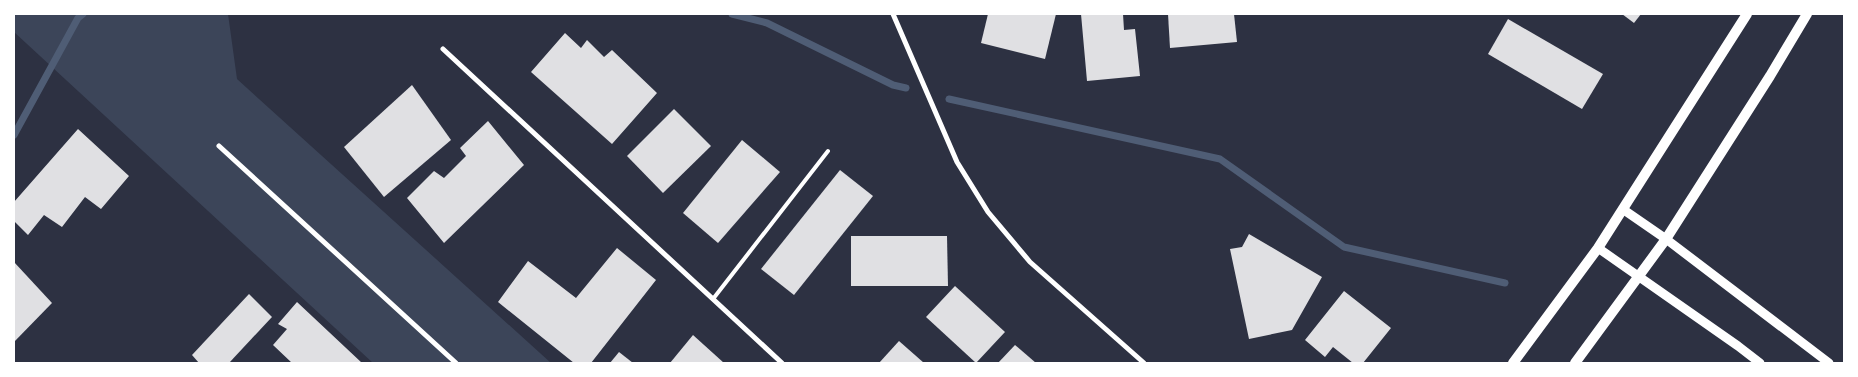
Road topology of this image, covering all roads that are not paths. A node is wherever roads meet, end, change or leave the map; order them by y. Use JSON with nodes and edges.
{"nodes":[{"id":1,"x":893,"y":14,"type":"edge"},
{"id":2,"x":1748,"y":14,"type":"edge"},
{"id":3,"x":1807,"y":14,"type":"edge"},
{"id":4,"x":443,"y":49,"type":"dead end"},
{"id":5,"x":219,"y":146,"type":"dead end"},
{"id":6,"x":828,"y":151,"type":"dead end"},
{"id":7,"x":1624,"y":210,"type":"junction"},
{"id":8,"x":1666,"y":239,"type":"junction"},
{"id":9,"x":1598,"y":248,"type":"junction"},
{"id":10,"x":1639,"y":277,"type":"junction"},
{"id":11,"x":713,"y":299,"type":"junction"},
{"id":12,"x":1138,"y":358,"type":"junction"},
{"id":13,"x":456,"y":363,"type":"edge"},
{"id":14,"x":782,"y":363,"type":"edge"},
{"id":15,"x":1133,"y":363,"type":"edge"},
{"id":16,"x":1144,"y":363,"type":"edge"},
{"id":17,"x":1513,"y":363,"type":"edge"},
{"id":18,"x":1575,"y":363,"type":"edge"},
{"id":19,"x":1760,"y":363,"type":"edge"},
{"id":20,"x":1829,"y":363,"type":"edge"}],
"edges":[{"from":1,"to":12,"type":"street"},
{"from":2,"to":7,"type":"main road"},
{"from":3,"to":8,"type":"main road"},
{"from":4,"to":11,"type":"street"},
{"from":5,"to":13,"type":"street"},
{"from":6,"to":11,"type":"lane"},
{"from":7,"to":8,"type":"street"},
{"from":7,"to":9,"type":"main road"},
{"from":8,"to":10,"type":"main road"},
{"from":8,"to":20,"type":"street"},
{"from":9,"to":10,"type":"street"},
{"from":9,"to":17,"type":"main road"},
{"from":10,"to":18,"type":"main road"},
{"from":10,"to":19,"type":"street"},
{"from":11,"to":14,"type":"street"},
{"from":12,"to":15,"type":"street"},
{"from":12,"to":16,"type":"street"}]}
